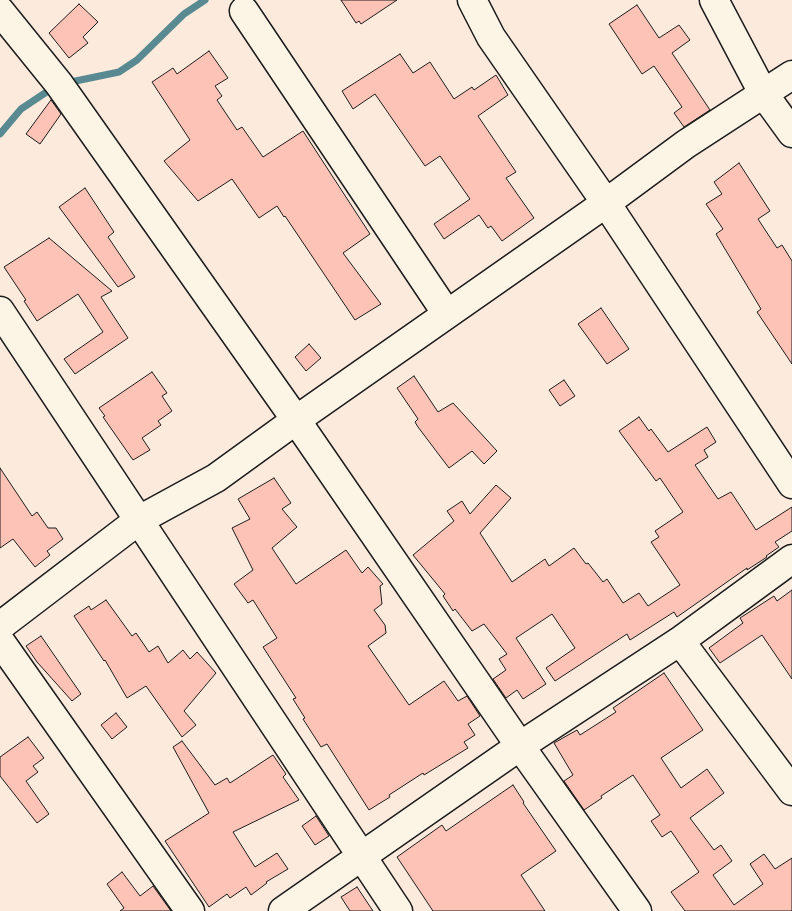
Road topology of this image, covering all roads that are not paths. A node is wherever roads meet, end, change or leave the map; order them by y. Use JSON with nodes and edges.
{"nodes":[{"id":1,"x":472,"y":0,"type":"edge"},
{"id":2,"x":714,"y":0,"type":"edge"},
{"id":3,"x":0,"y":11,"type":"edge"},
{"id":4,"x":244,"y":11,"type":"dead end"},
{"id":5,"x":792,"y":75,"type":"edge"},
{"id":6,"x":763,"y":93,"type":"junction"},
{"id":7,"x":792,"y":133,"type":"edge"},
{"id":8,"x":606,"y":203,"type":"junction"},
{"id":9,"x":0,"y":311,"type":"edge"},
{"id":10,"x":447,"y":314,"type":"junction"},
{"id":11,"x":296,"y":420,"type":"junction"},
{"id":12,"x":792,"y":484,"type":"edge"},
{"id":13,"x":139,"y":520,"type":"junction"},
{"id":14,"x":792,"y":559,"type":"edge"},
{"id":15,"x":0,"y":626,"type":"edge"},
{"id":16,"x":0,"y":641,"type":"edge"},
{"id":17,"x":680,"y":641,"type":"junction"},
{"id":18,"x":520,"y":746,"type":"junction"},
{"id":19,"x":792,"y":791,"type":"edge"},
{"id":20,"x":363,"y":857,"type":"junction"},
{"id":21,"x":190,"y":911,"type":"edge"},
{"id":22,"x":284,"y":911,"type":"edge"},
{"id":23,"x":398,"y":911,"type":"edge"},
{"id":24,"x":637,"y":911,"type":"edge"}],
"edges":[{"from":1,"to":8,"type":"street"},
{"from":2,"to":6,"type":"street"},
{"from":3,"to":11,"type":"street"},
{"from":4,"to":10,"type":"street"},
{"from":5,"to":6,"type":"street"},
{"from":6,"to":7,"type":"street"},
{"from":6,"to":8,"type":"street"},
{"from":8,"to":10,"type":"street"},
{"from":8,"to":12,"type":"street"},
{"from":9,"to":13,"type":"street"},
{"from":10,"to":11,"type":"street"},
{"from":11,"to":13,"type":"street"},
{"from":11,"to":18,"type":"street"},
{"from":13,"to":15,"type":"street"},
{"from":13,"to":20,"type":"street"},
{"from":14,"to":17,"type":"street"},
{"from":16,"to":21,"type":"street"},
{"from":17,"to":18,"type":"street"},
{"from":17,"to":19,"type":"street"},
{"from":18,"to":20,"type":"street"},
{"from":18,"to":24,"type":"street"},
{"from":20,"to":22,"type":"street"},
{"from":20,"to":23,"type":"street"}]}
